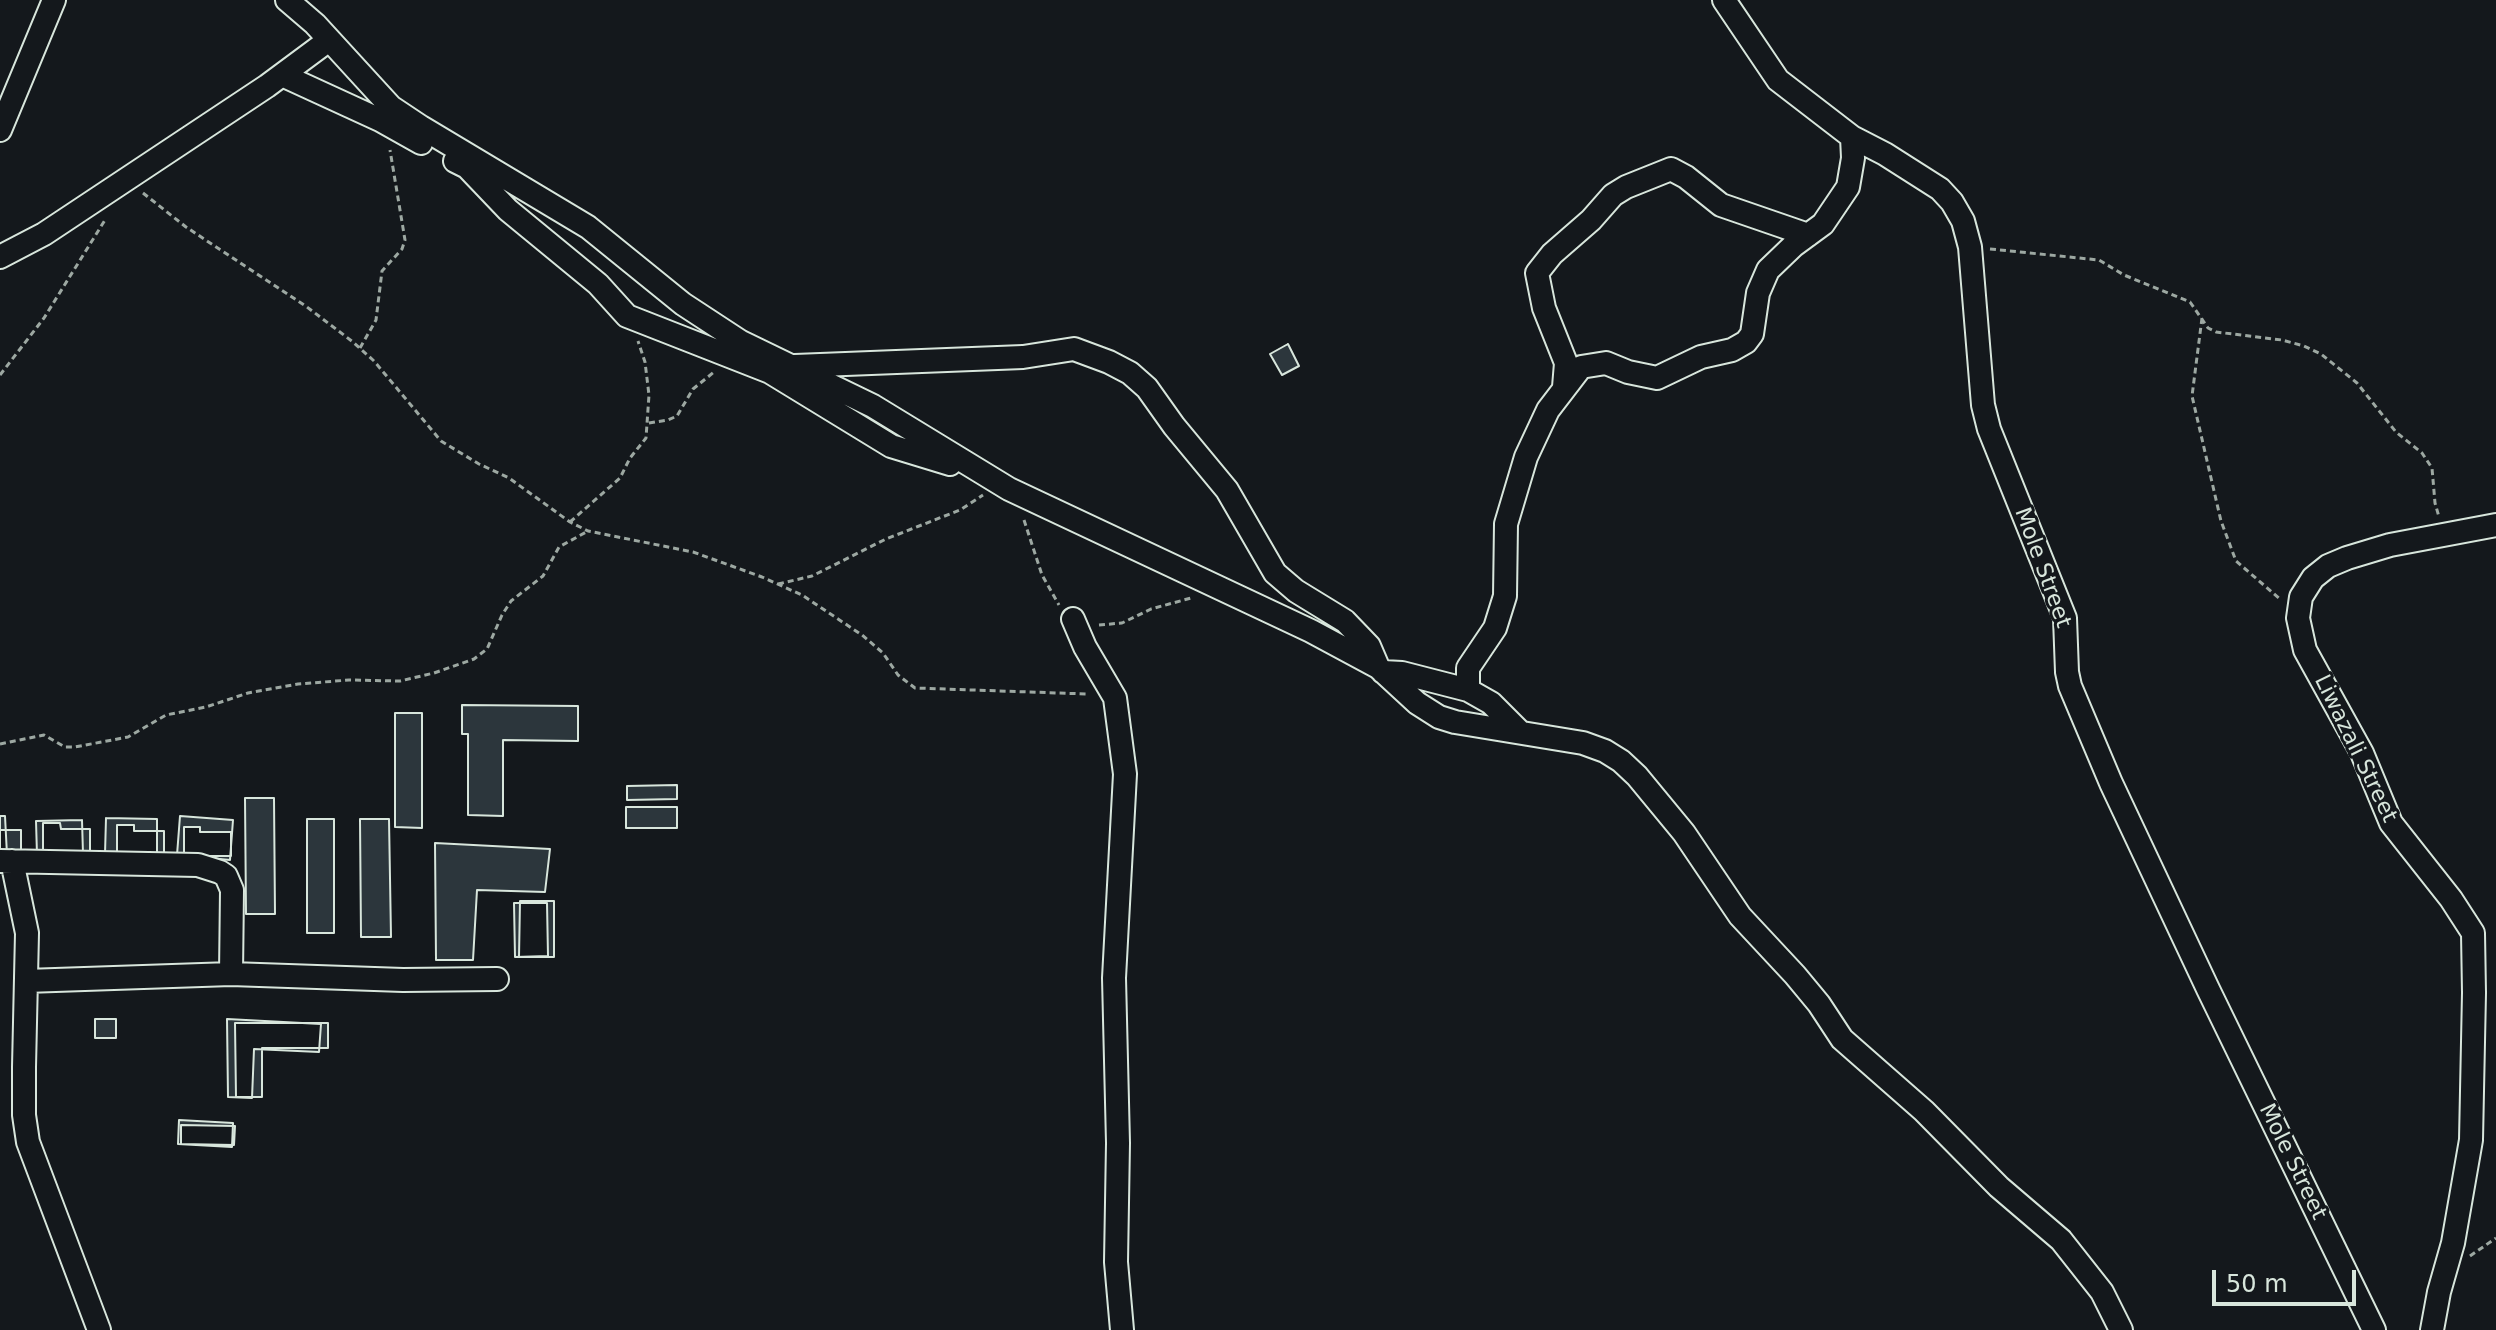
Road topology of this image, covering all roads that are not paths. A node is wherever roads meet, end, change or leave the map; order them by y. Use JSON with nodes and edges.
{"nodes":[{"id":1,"x":54,"y":0,"type":"edge"},
{"id":2,"x":287,"y":0,"type":"edge"},
{"id":3,"x":1724,"y":0,"type":"edge"},
{"id":4,"x":329,"y":40,"type":"junction"},
{"id":5,"x":282,"y":75,"type":"junction"},
{"id":6,"x":0,"y":130,"type":"edge"},
{"id":7,"x":1852,"y":137,"type":"junction"},
{"id":8,"x":1808,"y":235,"type":"junction"},
{"id":9,"x":0,"y":257,"type":"edge"},
{"id":10,"x":790,"y":366,"type":"junction"},
{"id":11,"x":1564,"y":387,"type":"junction"},
{"id":12,"x":999,"y":483,"type":"junction"},
{"id":13,"x":2496,"y":525,"type":"edge"},
{"id":14,"x":1073,"y":619,"type":"road end"},
{"id":15,"x":1380,"y":669,"type":"junction"},
{"id":16,"x":1468,"y":690,"type":"junction"},
{"id":17,"x":1520,"y":732,"type":"junction"},
{"id":18,"x":6,"y":861,"type":"edge"},
{"id":19,"x":231,"y":974,"type":"junction"},
{"id":20,"x":497,"y":979,"type":"dead end"},
{"id":21,"x":26,"y":981,"type":"junction"},
{"id":22,"x":99,"y":1330,"type":"edge"},
{"id":23,"x":1122,"y":1330,"type":"edge"},
{"id":24,"x":2121,"y":1330,"type":"edge"},
{"id":25,"x":2374,"y":1330,"type":"edge"},
{"id":26,"x":2432,"y":1330,"type":"edge"}],
"edges":[{"from":1,"to":6,"type":"street"},
{"from":2,"to":4,"type":"street"},
{"from":3,"to":7,"type":"street","name":"Mole Street"},
{"from":4,"to":5,"type":"street"},
{"from":4,"to":10,"type":"street"},
{"from":5,"to":9,"type":"street"},
{"from":5,"to":12,"type":"street"},
{"from":7,"to":8,"type":"street"},
{"from":7,"to":25,"type":"street","name":"Mole Street"},
{"from":8,"to":11,"type":"street"},
{"from":8,"to":11,"type":"street"},
{"from":10,"to":12,"type":"street"},
{"from":10,"to":15,"type":"street"},
{"from":11,"to":16,"type":"street"},
{"from":12,"to":15,"type":"street"},
{"from":13,"to":26,"type":"street","name":"Liwazali Street"},
{"from":14,"to":23,"type":"street"},
{"from":15,"to":16,"type":"street"},
{"from":15,"to":17,"type":"street"},
{"from":16,"to":17,"type":"street"},
{"from":17,"to":24,"type":"street"},
{"from":18,"to":19,"type":"street"},
{"from":18,"to":21,"type":"street"},
{"from":19,"to":20,"type":"street"},
{"from":19,"to":21,"type":"street"},
{"from":21,"to":22,"type":"street"}]}
